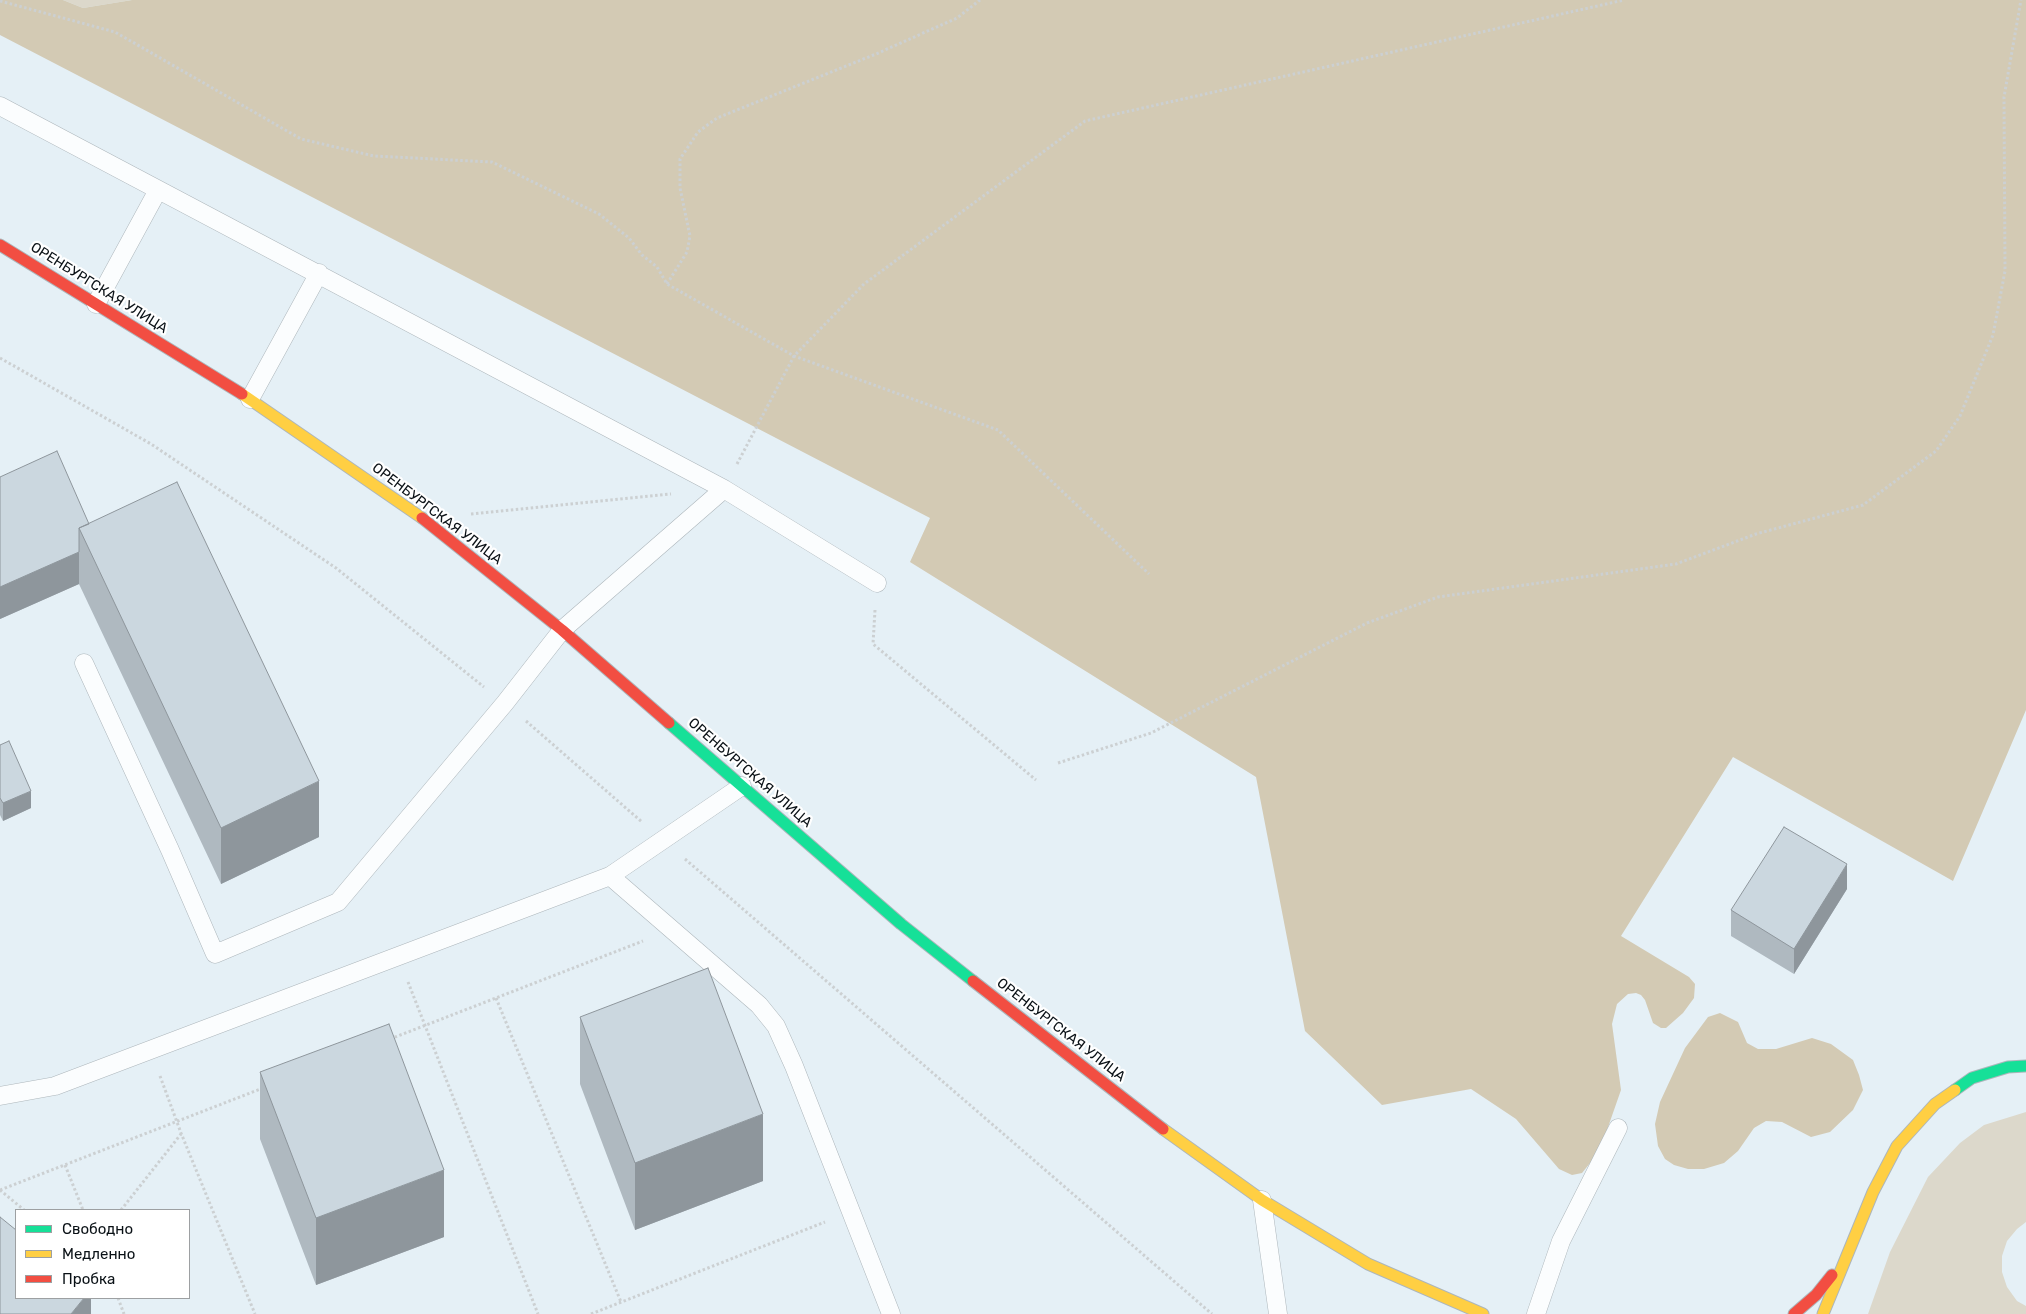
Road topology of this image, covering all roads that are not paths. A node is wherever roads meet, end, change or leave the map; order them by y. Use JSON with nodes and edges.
{"nodes":[{"id":1,"x":0,"y":106,"type":"edge"},
{"id":2,"x":158,"y":190,"type":"junction"},
{"id":3,"x":0,"y":244,"type":"edge"},
{"id":4,"x":319,"y":273,"type":"junction"},
{"id":5,"x":96,"y":304,"type":"junction"},
{"id":6,"x":250,"y":399,"type":"junction"},
{"id":7,"x":724,"y":489,"type":"junction"},
{"id":8,"x":877,"y":584,"type":"road end"},
{"id":9,"x":562,"y":630,"type":"junction"},
{"id":10,"x":84,"y":663,"type":"dead end"},
{"id":11,"x":742,"y":786,"type":"junction"},
{"id":12,"x":610,"y":876,"type":"junction"},
{"id":13,"x":2020,"y":1055,"type":"dead end"},
{"id":14,"x":2008,"y":1066,"type":"junction"},
{"id":15,"x":2026,"y":1066,"type":"edge"},
{"id":16,"x":0,"y":1096,"type":"edge"},
{"id":17,"x":1618,"y":1128,"type":"dead end"},
{"id":18,"x":1262,"y":1200,"type":"junction"},
{"id":19,"x":1846,"y":1256,"type":"junction"},
{"id":20,"x":891,"y":1314,"type":"edge"},
{"id":21,"x":1278,"y":1314,"type":"edge"},
{"id":22,"x":1483,"y":1314,"type":"edge"},
{"id":23,"x":1536,"y":1314,"type":"edge"},
{"id":24,"x":1794,"y":1314,"type":"edge"},
{"id":25,"x":1823,"y":1314,"type":"edge"}],
"edges":[{"from":1,"to":2,"type":"lane"},
{"from":2,"to":4,"type":"lane"},
{"from":2,"to":5,"type":"lane"},
{"from":3,"to":5,"type":"street","name":"ОРЕНБУРГСКАЯ УЛИЦА"},
{"from":4,"to":6,"type":"lane"},
{"from":4,"to":7,"type":"lane"},
{"from":5,"to":6,"type":"street","name":"ОРЕНБУРГСКАЯ УЛИЦА"},
{"from":6,"to":9,"type":"street","name":"ОРЕНБУРГСКАЯ УЛИЦА"},
{"from":7,"to":8,"type":"lane"},
{"from":7,"to":9,"type":"lane"},
{"from":9,"to":10,"type":"lane"},
{"from":9,"to":11,"type":"street","name":"ОРЕНБУРГСКАЯ УЛИЦА"},
{"from":11,"to":12,"type":"lane"},
{"from":11,"to":18,"type":"street","name":"ОРЕНБУРГСКАЯ УЛИЦА"},
{"from":12,"to":16,"type":"lane"},
{"from":12,"to":20,"type":"lane"},
{"from":13,"to":14,"type":"street"},
{"from":14,"to":15,"type":"street"},
{"from":14,"to":19,"type":"street"},
{"from":17,"to":23,"type":"lane"},
{"from":18,"to":21,"type":"lane"},
{"from":18,"to":22,"type":"street","name":"ОРЕНБУРГСКАЯ УЛИЦА"},
{"from":19,"to":24,"type":"street"},
{"from":19,"to":25,"type":"street"}]}
